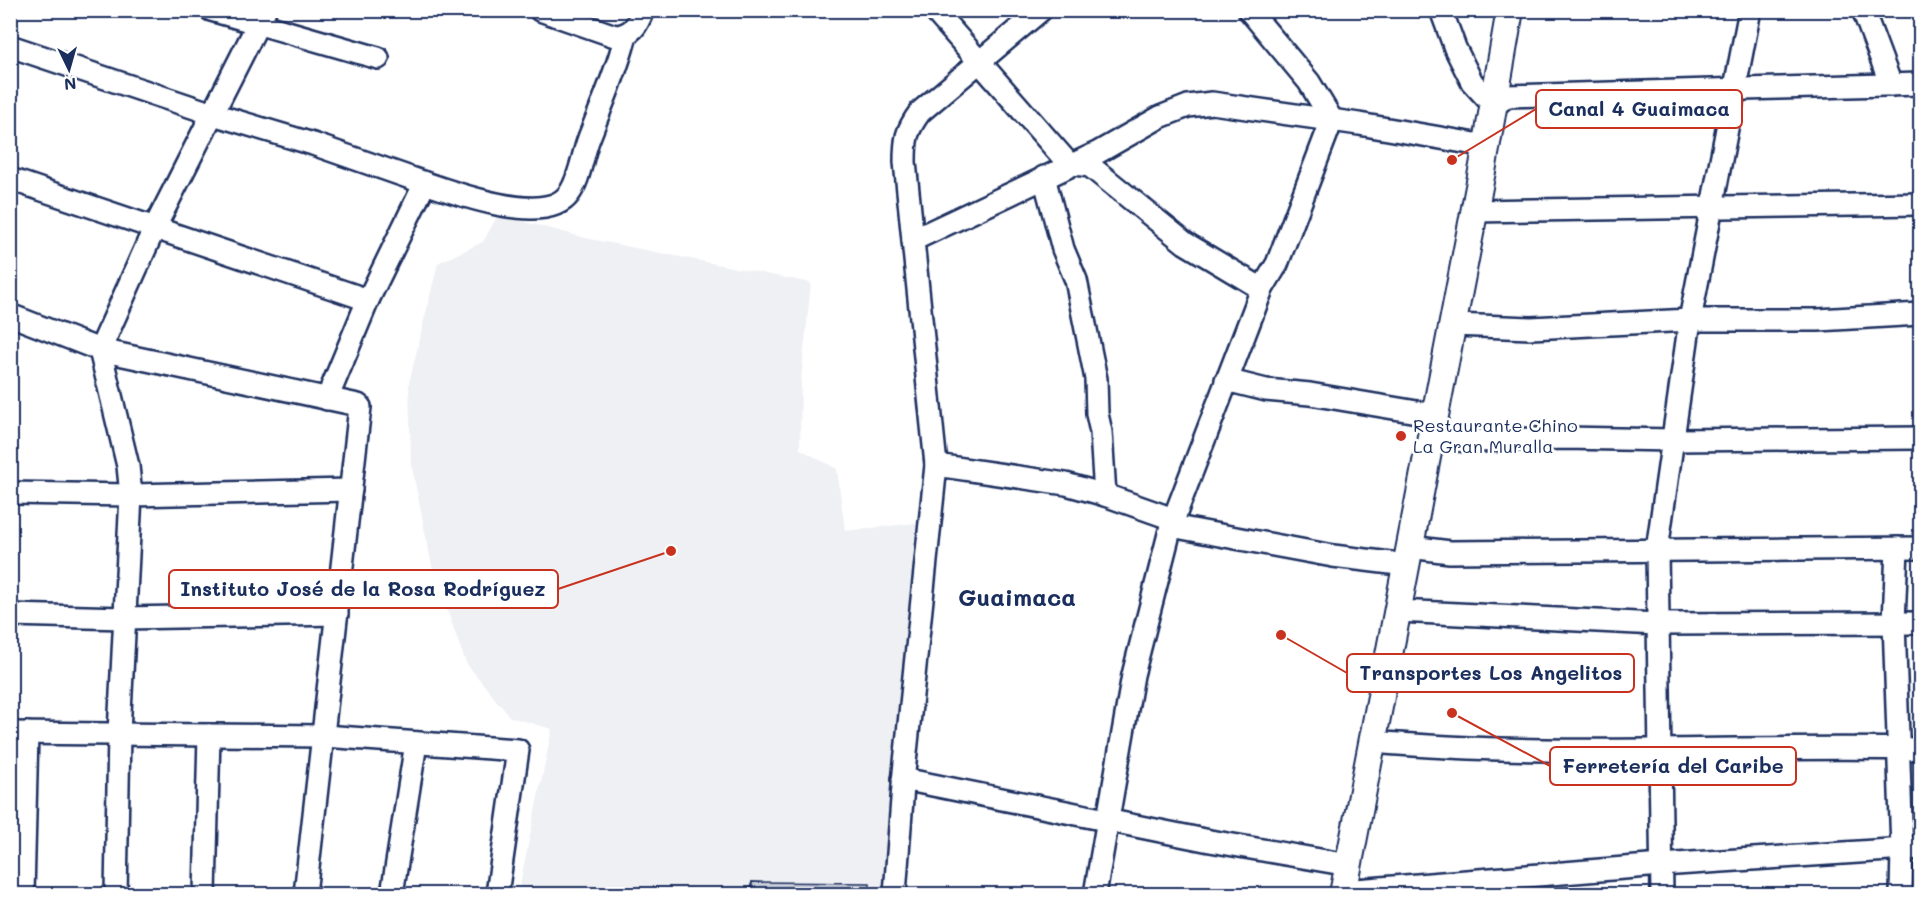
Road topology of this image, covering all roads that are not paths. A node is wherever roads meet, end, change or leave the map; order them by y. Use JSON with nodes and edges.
{"nodes":[{"id":1,"x":211,"y":10,"type":"edge"},
{"id":2,"x":540,"y":10,"type":"edge"},
{"id":3,"x":643,"y":10,"type":"edge"},
{"id":4,"x":934,"y":10,"type":"edge"},
{"id":5,"x":1041,"y":10,"type":"edge"},
{"id":6,"x":1249,"y":10,"type":"edge"},
{"id":7,"x":1441,"y":10,"type":"edge"},
{"id":8,"x":1510,"y":10,"type":"edge"},
{"id":9,"x":1750,"y":10,"type":"edge"},
{"id":10,"x":1863,"y":10,"type":"edge"},
{"id":11,"x":262,"y":17,"type":"edge"},
{"id":12,"x":626,"y":35,"type":"junction"},
{"id":13,"x":10,"y":46,"type":"edge"},
{"id":14,"x":378,"y":58,"type":"dead end"},
{"id":15,"x":980,"y":63,"type":"junction"},
{"id":16,"x":1920,"y":84,"type":"edge"},
{"id":17,"x":1892,"y":85,"type":"junction"},
{"id":18,"x":1735,"y":91,"type":"junction"},
{"id":19,"x":1494,"y":106,"type":"junction"},
{"id":20,"x":213,"y":114,"type":"junction"},
{"id":21,"x":1332,"y":120,"type":"junction"},
{"id":22,"x":1487,"y":146,"type":"junction"},
{"id":23,"x":1073,"y":164,"type":"junction"},
{"id":24,"x":1044,"y":177,"type":"junction"},
{"id":25,"x":10,"y":179,"type":"edge"},
{"id":26,"x":425,"y":183,"type":"junction"},
{"id":27,"x":1920,"y":204,"type":"edge"},
{"id":28,"x":1712,"y":207,"type":"junction"},
{"id":29,"x":1475,"y":211,"type":"junction"},
{"id":30,"x":154,"y":229,"type":"junction"},
{"id":31,"x":913,"y":240,"type":"junction"},
{"id":32,"x":1262,"y":289,"type":"junction"},
{"id":33,"x":368,"y":300,"type":"junction"},
{"id":34,"x":1920,"y":314,"type":"edge"},
{"id":35,"x":10,"y":315,"type":"edge"},
{"id":36,"x":1690,"y":320,"type":"junction"},
{"id":37,"x":1453,"y":325,"type":"junction"},
{"id":38,"x":100,"y":350,"type":"junction"},
{"id":39,"x":1226,"y":380,"type":"junction"},
{"id":40,"x":327,"y":399,"type":"junction"},
{"id":41,"x":1433,"y":427,"type":"junction"},
{"id":42,"x":1920,"y":438,"type":"edge"},
{"id":43,"x":1674,"y":440,"type":"junction"},
{"id":44,"x":936,"y":465,"type":"junction"},
{"id":45,"x":351,"y":490,"type":"junction"},
{"id":46,"x":10,"y":493,"type":"edge"},
{"id":47,"x":131,"y":495,"type":"junction"},
{"id":48,"x":1105,"y":495,"type":"junction"},
{"id":49,"x":1172,"y":523,"type":"junction"},
{"id":50,"x":1897,"y":548,"type":"junction"},
{"id":51,"x":1920,"y":548,"type":"edge"},
{"id":52,"x":1657,"y":550,"type":"junction"},
{"id":53,"x":1408,"y":556,"type":"junction"},
{"id":54,"x":1398,"y":611,"type":"junction"},
{"id":55,"x":337,"y":614,"type":"junction"},
{"id":56,"x":10,"y":615,"type":"edge"},
{"id":57,"x":124,"y":618,"type":"junction"},
{"id":58,"x":1894,"y":622,"type":"junction"},
{"id":59,"x":1920,"y":623,"type":"edge"},
{"id":60,"x":1658,"y":624,"type":"junction"},
{"id":61,"x":19,"y":733,"type":"edge"},
{"id":62,"x":119,"y":733,"type":"junction"},
{"id":63,"x":209,"y":735,"type":"junction"},
{"id":64,"x":324,"y":736,"type":"junction"},
{"id":65,"x":1373,"y":742,"type":"junction"},
{"id":66,"x":416,"y":743,"type":"junction"},
{"id":67,"x":1898,"y":748,"type":"junction"},
{"id":68,"x":1920,"y":749,"type":"edge"},
{"id":69,"x":1660,"y":751,"type":"junction"},
{"id":70,"x":903,"y":779,"type":"junction"},
{"id":71,"x":1108,"y":820,"type":"junction"},
{"id":72,"x":1911,"y":849,"type":"edge"},
{"id":73,"x":1349,"y":865,"type":"junction"},
{"id":74,"x":1661,"y":865,"type":"junction"},
{"id":75,"x":1344,"y":892,"type":"edge"},
{"id":76,"x":23,"y":894,"type":"edge"},
{"id":77,"x":116,"y":894,"type":"edge"},
{"id":78,"x":205,"y":894,"type":"edge"},
{"id":79,"x":305,"y":894,"type":"edge"},
{"id":80,"x":392,"y":894,"type":"edge"},
{"id":81,"x":497,"y":894,"type":"edge"},
{"id":82,"x":895,"y":894,"type":"edge"},
{"id":83,"x":1095,"y":894,"type":"edge"},
{"id":84,"x":1662,"y":894,"type":"edge"},
{"id":85,"x":1901,"y":894,"type":"edge"}],
"edges":[{"from":1,"to":11,"type":"street"},
{"from":2,"to":12,"type":"street"},
{"from":3,"to":12,"type":"street"},
{"from":4,"to":15,"type":"street"},
{"from":5,"to":15,"type":"street"},
{"from":6,"to":21,"type":"street"},
{"from":7,"to":19,"type":"street"},
{"from":8,"to":19,"type":"main road"},
{"from":9,"to":18,"type":"street"},
{"from":10,"to":17,"type":"street"},
{"from":11,"to":14,"type":"street"},
{"from":11,"to":20,"type":"street"},
{"from":12,"to":26,"type":"street"},
{"from":13,"to":20,"type":"street"},
{"from":15,"to":23,"type":"street"},
{"from":15,"to":31,"type":"street"},
{"from":16,"to":17,"type":"street"},
{"from":17,"to":18,"type":"street"},
{"from":18,"to":19,"type":"street"},
{"from":18,"to":28,"type":"street"},
{"from":19,"to":22,"type":"main road"},
{"from":20,"to":26,"type":"street"},
{"from":20,"to":30,"type":"street"},
{"from":21,"to":22,"type":"street"},
{"from":21,"to":23,"type":"street"},
{"from":21,"to":32,"type":"street"},
{"from":22,"to":29,"type":"main road"},
{"from":23,"to":24,"type":"street"},
{"from":23,"to":32,"type":"street"},
{"from":24,"to":31,"type":"street"},
{"from":24,"to":48,"type":"street"},
{"from":25,"to":30,"type":"street"},
{"from":26,"to":33,"type":"street"},
{"from":27,"to":28,"type":"street"},
{"from":28,"to":29,"type":"street"},
{"from":28,"to":36,"type":"street"},
{"from":29,"to":37,"type":"main road"},
{"from":30,"to":33,"type":"street"},
{"from":30,"to":38,"type":"street"},
{"from":31,"to":44,"type":"street"},
{"from":32,"to":39,"type":"street"},
{"from":33,"to":40,"type":"street"},
{"from":34,"to":36,"type":"street"},
{"from":35,"to":38,"type":"street"},
{"from":36,"to":37,"type":"street"},
{"from":36,"to":43,"type":"street"},
{"from":37,"to":41,"type":"main road"},
{"from":38,"to":40,"type":"street"},
{"from":38,"to":47,"type":"street"},
{"from":39,"to":41,"type":"street"},
{"from":39,"to":49,"type":"street"},
{"from":40,"to":45,"type":"street"},
{"from":41,"to":43,"type":"street"},
{"from":41,"to":53,"type":"main road"},
{"from":42,"to":43,"type":"street"},
{"from":43,"to":52,"type":"street"},
{"from":44,"to":48,"type":"street"},
{"from":44,"to":70,"type":"street"},
{"from":45,"to":47,"type":"street"},
{"from":45,"to":55,"type":"street"},
{"from":46,"to":47,"type":"street"},
{"from":47,"to":57,"type":"street"},
{"from":48,"to":49,"type":"street"},
{"from":49,"to":53,"type":"street"},
{"from":49,"to":71,"type":"street"},
{"from":50,"to":51,"type":"street"},
{"from":50,"to":52,"type":"street"},
{"from":50,"to":58,"type":"street"},
{"from":52,"to":53,"type":"street"},
{"from":52,"to":60,"type":"street"},
{"from":53,"to":54,"type":"main road"},
{"from":54,"to":60,"type":"street"},
{"from":54,"to":65,"type":"main road"},
{"from":55,"to":57,"type":"street"},
{"from":55,"to":64,"type":"street"},
{"from":56,"to":57,"type":"street"},
{"from":57,"to":62,"type":"street"},
{"from":58,"to":59,"type":"street"},
{"from":58,"to":60,"type":"street"},
{"from":58,"to":67,"type":"street"},
{"from":60,"to":69,"type":"street"},
{"from":61,"to":62,"type":"street"},
{"from":61,"to":76,"type":"street"},
{"from":62,"to":63,"type":"street"},
{"from":62,"to":77,"type":"street"},
{"from":63,"to":64,"type":"street"},
{"from":63,"to":78,"type":"street"},
{"from":64,"to":66,"type":"street"},
{"from":64,"to":79,"type":"street"},
{"from":65,"to":69,"type":"street"},
{"from":65,"to":73,"type":"main road"},
{"from":66,"to":80,"type":"street"},
{"from":66,"to":81,"type":"street"},
{"from":67,"to":68,"type":"street"},
{"from":67,"to":69,"type":"street"},
{"from":67,"to":72,"type":"street"},
{"from":69,"to":74,"type":"street"},
{"from":70,"to":71,"type":"street"},
{"from":70,"to":82,"type":"street"},
{"from":71,"to":73,"type":"street"},
{"from":71,"to":83,"type":"street"},
{"from":72,"to":74,"type":"street"},
{"from":72,"to":85,"type":"street"},
{"from":73,"to":75,"type":"main road"},
{"from":74,"to":75,"type":"street"},
{"from":74,"to":84,"type":"street"}]}
